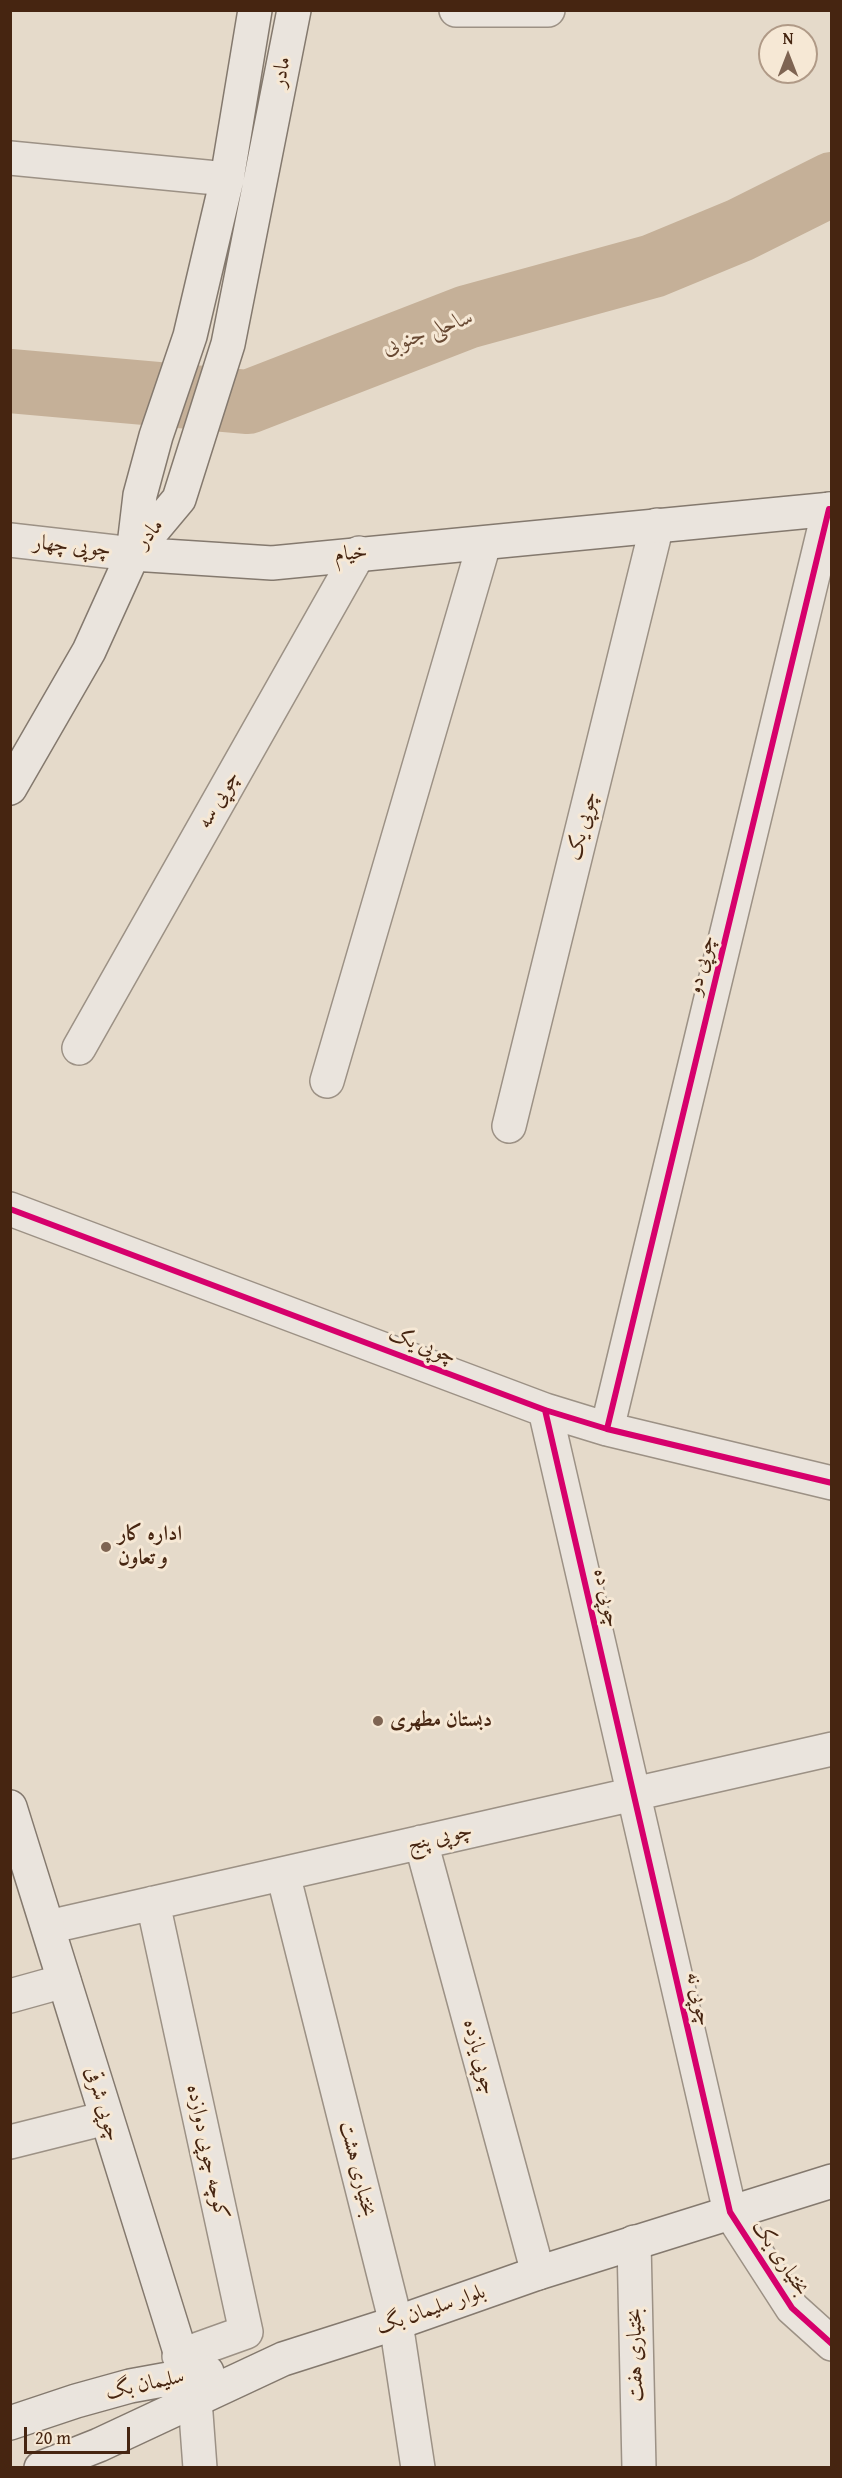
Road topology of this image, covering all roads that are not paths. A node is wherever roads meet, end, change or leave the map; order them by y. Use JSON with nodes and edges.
{"nodes":[{"id":1,"x":255,"y":10,"type":"edge"},
{"id":2,"x":294,"y":10,"type":"edge"},
{"id":3,"x":456,"y":10,"type":"edge"},
{"id":4,"x":548,"y":10,"type":"edge"},
{"id":5,"x":481,"y":11,"type":"edge"},
{"id":6,"x":10,"y":158,"type":"edge"},
{"id":7,"x":227,"y":179,"type":"junction"},
{"id":8,"x":830,"y":509,"type":"edge"},
{"id":9,"x":657,"y":525,"type":"junction"},
{"id":10,"x":10,"y":540,"type":"edge"},
{"id":11,"x":484,"y":544,"type":"junction"},
{"id":12,"x":359,"y":553,"type":"junction"},
{"id":13,"x":133,"y":554,"type":"junction"},
{"id":14,"x":819,"y":606,"type":"edge"},
{"id":15,"x":10,"y":788,"type":"edge"},
{"id":16,"x":79,"y":1048,"type":"dead end"},
{"id":17,"x":327,"y":1081,"type":"dead end"},
{"id":18,"x":509,"y":1126,"type":"dead end"},
{"id":19,"x":10,"y":1209,"type":"edge"},
{"id":20,"x":545,"y":1410,"type":"junction"},
{"id":21,"x":607,"y":1429,"type":"junction"},
{"id":22,"x":831,"y":1483,"type":"edge"},
{"id":23,"x":831,"y":1749,"type":"edge"},
{"id":24,"x":634,"y":1794,"type":"junction"},
{"id":25,"x":10,"y":1807,"type":"edge"},
{"id":26,"x":421,"y":1842,"type":"junction"},
{"id":27,"x":283,"y":1874,"type":"junction"},
{"id":28,"x":153,"y":1903,"type":"junction"},
{"id":29,"x":48,"y":1927,"type":"junction"},
{"id":30,"x":64,"y":1981,"type":"junction"},
{"id":31,"x":10,"y":1996,"type":"edge"},
{"id":32,"x":106,"y":2118,"type":"junction"},
{"id":33,"x":10,"y":2142,"type":"edge"},
{"id":34,"x":831,"y":2181,"type":"edge"},
{"id":35,"x":730,"y":2212,"type":"junction"},
{"id":36,"x":634,"y":2242,"type":"junction"},
{"id":37,"x":538,"y":2272,"type":"junction"},
{"id":38,"x":396,"y":2323,"type":"junction"},
{"id":39,"x":831,"y":2344,"type":"edge"},
{"id":40,"x":186,"y":2378,"type":"junction"},
{"id":41,"x":10,"y":2423,"type":"edge"},
{"id":42,"x":41,"y":2468,"type":"edge"},
{"id":43,"x":200,"y":2468,"type":"edge"},
{"id":44,"x":418,"y":2468,"type":"edge"},
{"id":45,"x":639,"y":2468,"type":"edge"}],
"edges":[{"from":1,"to":7,"type":"street","name":"مادر"},
{"from":2,"to":13,"type":"street","name":"مادر"},
{"from":3,"to":5,"type":"street"},
{"from":4,"to":5,"type":"street"},
{"from":6,"to":7,"type":"street"},
{"from":7,"to":13,"type":"street","name":"مادر"},
{"from":8,"to":9,"type":"street","name":"خیام"},
{"from":8,"to":14,"type":"street","name":"چوپی دو"},
{"from":9,"to":11,"type":"street","name":"خیام"},
{"from":9,"to":18,"type":"street","name":"چوپی یک"},
{"from":10,"to":13,"type":"street","name":"چوپی چهار"},
{"from":11,"to":12,"type":"street","name":"خیام"},
{"from":11,"to":17,"type":"street"},
{"from":12,"to":13,"type":"street","name":"خیام"},
{"from":12,"to":16,"type":"street","name":"چوپی سه"},
{"from":13,"to":15,"type":"street"},
{"from":14,"to":21,"type":"street","name":"چوپی دو"},
{"from":19,"to":20,"type":"street","name":"چوپی یک"},
{"from":20,"to":21,"type":"street","name":"چوپی یک"},
{"from":20,"to":24,"type":"street","name":"چوپی ده"},
{"from":21,"to":22,"type":"street","name":"چوپی یک"},
{"from":23,"to":24,"type":"street","name":"چوپی پنج"},
{"from":24,"to":26,"type":"street","name":"چوپی پنج"},
{"from":24,"to":35,"type":"street","name":"چوپی نه"},
{"from":25,"to":29,"type":"street","name":"چوپی شرقی"},
{"from":26,"to":27,"type":"street","name":"چوپی پنج"},
{"from":26,"to":37,"type":"street","name":"چوپی یازده"},
{"from":27,"to":28,"type":"street","name":"چوپی پنج"},
{"from":27,"to":38,"type":"street","name":"بختیاری هشت"},
{"from":28,"to":29,"type":"street","name":"چوپی پنج"},
{"from":28,"to":40,"type":"street","name":"کوچه چوپی دوازده"},
{"from":29,"to":30,"type":"street","name":"چوپی شرقی"},
{"from":30,"to":31,"type":"street"},
{"from":30,"to":32,"type":"street","name":"چوپی شرقی"},
{"from":32,"to":33,"type":"street"},
{"from":32,"to":40,"type":"street","name":"چوپی شرقی"},
{"from":34,"to":35,"type":"street","name":"بلوار سلیمان بگ"},
{"from":35,"to":36,"type":"street","name":"بلوار سلیمان بگ"},
{"from":35,"to":39,"type":"street","name":"بختیاری یک"},
{"from":36,"to":37,"type":"street","name":"بلوار سلیمان بگ"},
{"from":36,"to":45,"type":"street","name":"بختیاری هفت"},
{"from":37,"to":38,"type":"street","name":"بلوار سلیمان بگ"},
{"from":38,"to":40,"type":"street","name":"بلوار سلیمان بگ"},
{"from":38,"to":44,"type":"street","name":"بختیاری هشت"},
{"from":40,"to":41,"type":"street","name":"سلیمان بگ"},
{"from":40,"to":42,"type":"street","name":"بلوار سلیمان بگ"},
{"from":40,"to":43,"type":"street","name":"چوپی شرقی"}]}
